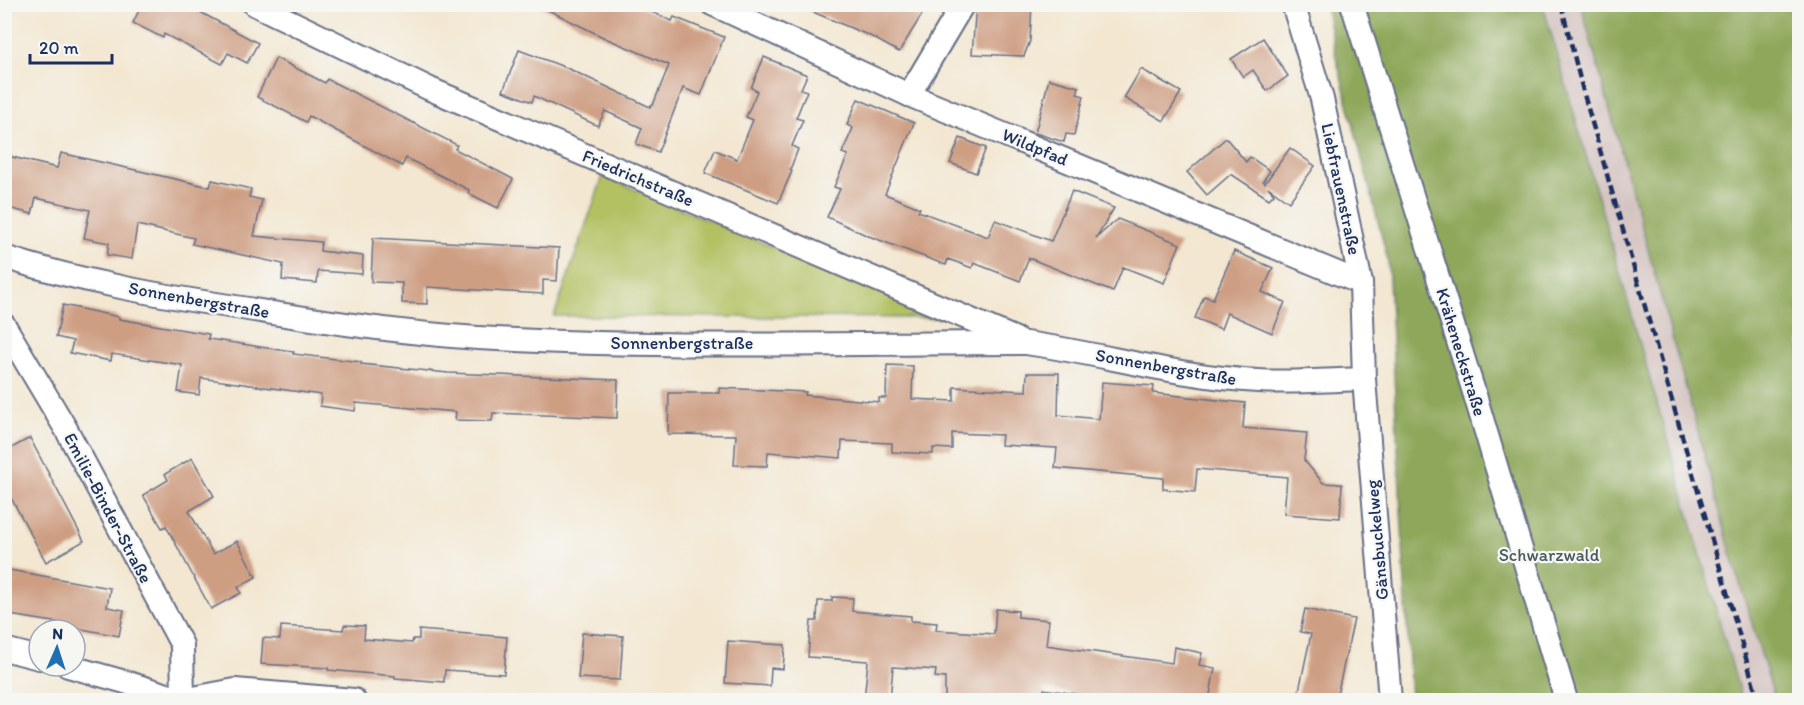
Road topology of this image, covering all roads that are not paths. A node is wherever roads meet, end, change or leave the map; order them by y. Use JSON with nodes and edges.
{"nodes":[{"id":1,"x":254,"y":4,"type":"edge"},
{"id":2,"x":712,"y":4,"type":"edge"},
{"id":3,"x":963,"y":4,"type":"edge"},
{"id":4,"x":1293,"y":4,"type":"edge"},
{"id":5,"x":1352,"y":4,"type":"edge"},
{"id":6,"x":909,"y":95,"type":"junction"},
{"id":7,"x":4,"y":257,"type":"edge"},
{"id":8,"x":1361,"y":284,"type":"junction"},
{"id":9,"x":4,"y":325,"type":"edge"},
{"id":10,"x":1026,"y":343,"type":"junction"},
{"id":11,"x":1364,"y":379,"type":"junction"},
{"id":12,"x":4,"y":649,"type":"edge"},
{"id":13,"x":27,"y":655,"type":"edge"},
{"id":14,"x":87,"y":671,"type":"edge"},
{"id":15,"x":183,"y":700,"type":"edge"},
{"id":16,"x":354,"y":700,"type":"edge"},
{"id":17,"x":1390,"y":700,"type":"edge"},
{"id":18,"x":1566,"y":700,"type":"edge"}],
"edges":[{"from":1,"to":10,"type":"street","name":"Friedrichstraße"},
{"from":2,"to":6,"type":"street","name":"Wildpfad"},
{"from":3,"to":6,"type":"street"},
{"from":4,"to":8,"type":"street","name":"Liebfrauenstraße"},
{"from":5,"to":18,"type":"street","name":"Kräheneckstraße"},
{"from":6,"to":8,"type":"street","name":"Wildpfad"},
{"from":7,"to":10,"type":"street","name":"Sonnenbergstraße"},
{"from":8,"to":11,"type":"street","name":"Liebfrauenstraße"},
{"from":9,"to":15,"type":"street","name":"Emilie-Binder-Straße"},
{"from":10,"to":11,"type":"street","name":"Sonnenbergstraße"},
{"from":11,"to":17,"type":"street","name":"Gänsbuckelweg"},
{"from":12,"to":13,"type":"street"},
{"from":14,"to":15,"type":"street"},
{"from":15,"to":16,"type":"street"}]}
